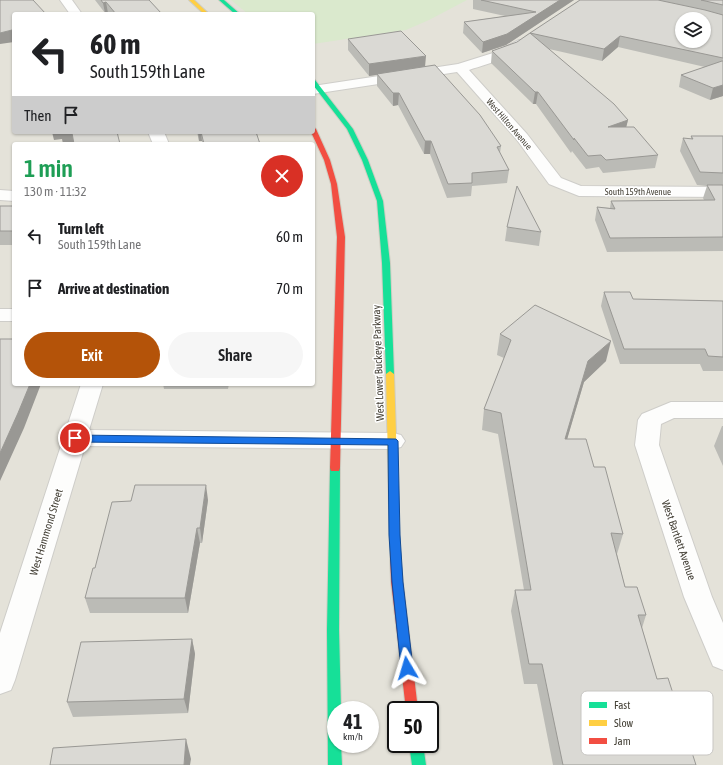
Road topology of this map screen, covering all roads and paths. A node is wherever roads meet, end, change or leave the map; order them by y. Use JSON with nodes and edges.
{"nodes":[{"id":1,"x":66,"y":0,"type":"edge"},
{"id":2,"x":191,"y":0,"type":"edge"},
{"id":3,"x":221,"y":0,"type":"edge"},
{"id":4,"x":75,"y":12,"type":"edge"},
{"id":5,"x":205,"y":12,"type":"edge"},
{"id":6,"x":236,"y":12,"type":"edge"},
{"id":7,"x":530,"y":37,"type":"edge"},
{"id":8,"x":460,"y":68,"type":"junction"},
{"id":9,"x":315,"y":86,"type":"edge"},
{"id":10,"x":315,"y":133,"type":"edge"},
{"id":11,"x":555,"y":181,"type":"joint"},
{"id":12,"x":723,"y":192,"type":"edge"},
{"id":13,"x":0,"y":195,"type":"edge"},
{"id":14,"x":12,"y":196,"type":"edge"},
{"id":15,"x":0,"y":315,"type":"edge"},
{"id":16,"x":12,"y":315,"type":"edge"},
{"id":17,"x":91,"y":386,"type":"edge"},
{"id":18,"x":723,"y":410,"type":"edge"},
{"id":19,"x":75,"y":438,"type":"junction"},
{"id":20,"x":335,"y":441,"type":"junction"},
{"id":21,"x":393,"y":441,"type":"junction"},
{"id":22,"x":723,"y":657,"type":"edge"},
{"id":23,"x":0,"y":680,"type":"edge"},
{"id":24,"x":411,"y":701,"type":"edge"},
{"id":25,"x":417,"y":753,"type":"edge"},
{"id":26,"x":335,"y":765,"type":"edge"},
{"id":27,"x":419,"y":765,"type":"edge"}],
"edges":[{"from":1,"to":4,"type":"street"},
{"from":2,"to":5,"type":"main road"},
{"from":3,"to":6,"type":"main road"},
{"from":7,"to":8,"type":"street"},
{"from":8,"to":9,"type":"street"},
{"from":8,"to":11,"type":"street","name":"West Hilton Avenue"},
{"from":9,"to":21,"type":"main road","name":"West Lower Buckeye Parkway"},
{"from":10,"to":20,"type":"main road"},
{"from":11,"to":12,"type":"street","name":"South 159th Avenue"},
{"from":13,"to":14,"type":"street"},
{"from":15,"to":16,"type":"street"},
{"from":17,"to":19,"type":"street","name":"West Hammond Street"},
{"from":18,"to":22,"type":"street","name":"West Bartlett Avenue"},
{"from":19,"to":20,"type":"street"},
{"from":19,"to":23,"type":"street","name":"West Hammond Street"},
{"from":20,"to":21,"type":"street"},
{"from":20,"to":26,"type":"main road"},
{"from":21,"to":24,"type":"main road","name":"West Lower Buckeye Parkway"},
{"from":25,"to":27,"type":"main road"}]}
